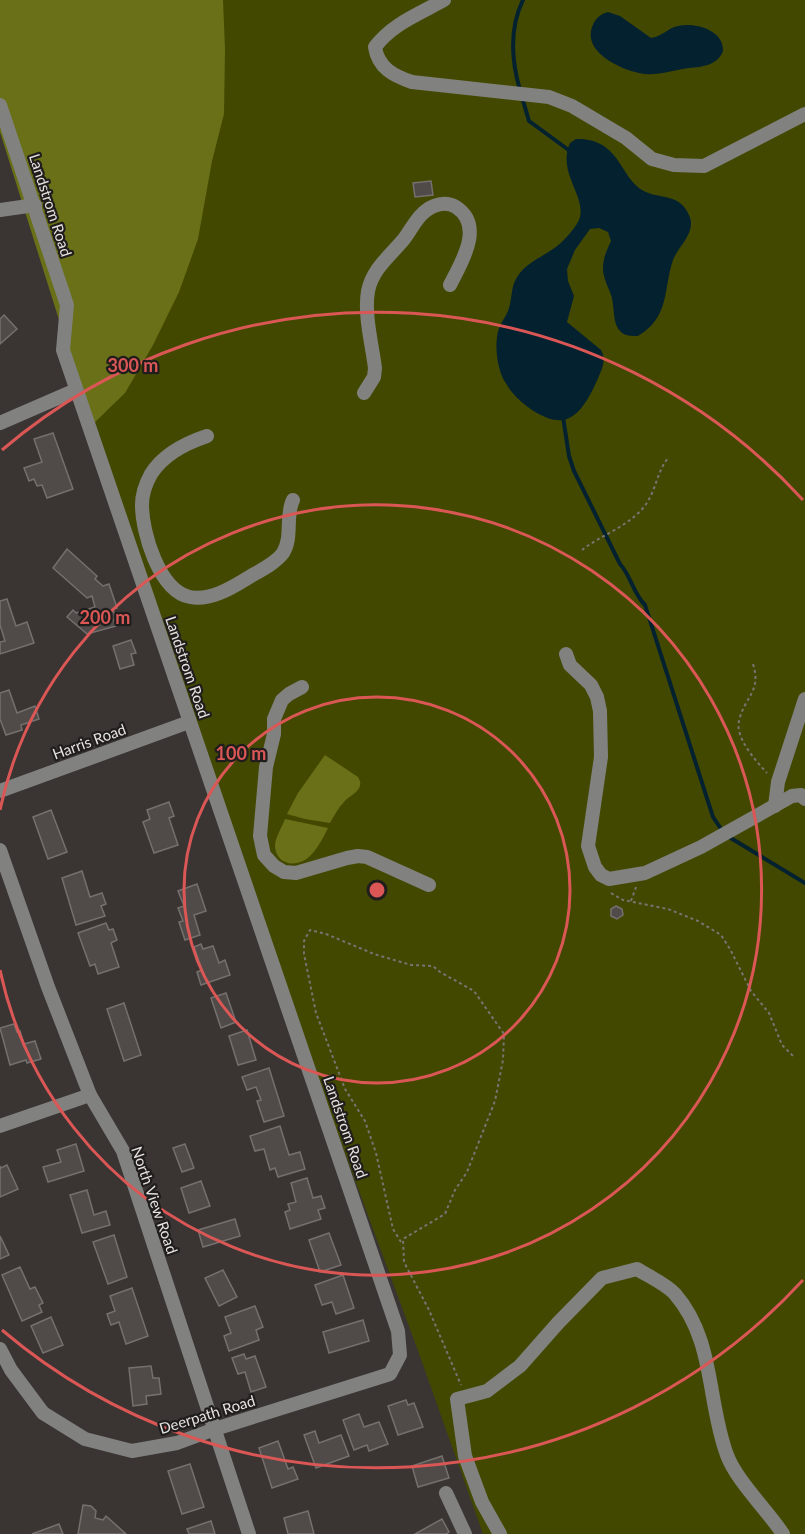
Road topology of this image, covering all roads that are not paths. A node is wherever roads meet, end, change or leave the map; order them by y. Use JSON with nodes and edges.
{"nodes":[{"id":1,"x":444,"y":0,"type":"edge"},
{"id":2,"x":0,"y":105,"type":"edge"},
{"id":3,"x":805,"y":114,"type":"edge"},
{"id":4,"x":35,"y":205,"type":"junction"},
{"id":5,"x":0,"y":210,"type":"edge"},
{"id":6,"x":450,"y":285,"type":"dead end"},
{"id":7,"x":76,"y":390,"type":"junction"},
{"id":8,"x":364,"y":393,"type":"dead end"},
{"id":9,"x":0,"y":423,"type":"edge"},
{"id":10,"x":207,"y":436,"type":"dead end"},
{"id":11,"x":293,"y":500,"type":"dead end"},
{"id":12,"x":566,"y":654,"type":"dead end"},
{"id":13,"x":302,"y":687,"type":"dead end"},
{"id":14,"x":805,"y":699,"type":"edge"},
{"id":15,"x":189,"y":722,"type":"junction"},
{"id":16,"x":0,"y":791,"type":"edge"},
{"id":17,"x":805,"y":799,"type":"edge"},
{"id":18,"x":774,"y":806,"type":"junction"},
{"id":19,"x":0,"y":850,"type":"edge"},
{"id":20,"x":429,"y":885,"type":"dead end"},
{"id":21,"x":90,"y":1095,"type":"junction"},
{"id":22,"x":0,"y":1126,"type":"edge"},
{"id":23,"x":0,"y":1349,"type":"edge"},
{"id":24,"x":390,"y":1374,"type":"joint"},
{"id":25,"x":215,"y":1429,"type":"junction"},
{"id":26,"x":446,"y":1493,"type":"dead end"},
{"id":27,"x":249,"y":1534,"type":"edge"},
{"id":28,"x":465,"y":1534,"type":"edge"},
{"id":29,"x":500,"y":1534,"type":"edge"},
{"id":30,"x":783,"y":1534,"type":"edge"}],
"edges":[{"from":1,"to":3,"type":"street"},
{"from":2,"to":4,"type":"street","name":"Landstrom Road"},
{"from":4,"to":5,"type":"street"},
{"from":4,"to":7,"type":"street","name":"Landstrom Road"},
{"from":6,"to":8,"type":"street"},
{"from":7,"to":9,"type":"street"},
{"from":7,"to":15,"type":"street","name":"Landstrom Road"},
{"from":10,"to":11,"type":"street"},
{"from":12,"to":18,"type":"street"},
{"from":13,"to":20,"type":"street"},
{"from":14,"to":18,"type":"street"},
{"from":15,"to":16,"type":"street","name":"Harris Road"},
{"from":15,"to":24,"type":"street","name":"Landstrom Road"},
{"from":17,"to":18,"type":"street"},
{"from":19,"to":21,"type":"street","name":"North View Road"},
{"from":21,"to":22,"type":"street"},
{"from":21,"to":25,"type":"street","name":"North View Road"},
{"from":23,"to":25,"type":"street","name":"Deerpath Road"},
{"from":24,"to":25,"type":"street","name":"Deerpath Road"},
{"from":25,"to":27,"type":"street","name":"North View Road"},
{"from":26,"to":28,"type":"street"},
{"from":29,"to":30,"type":"street"}]}
